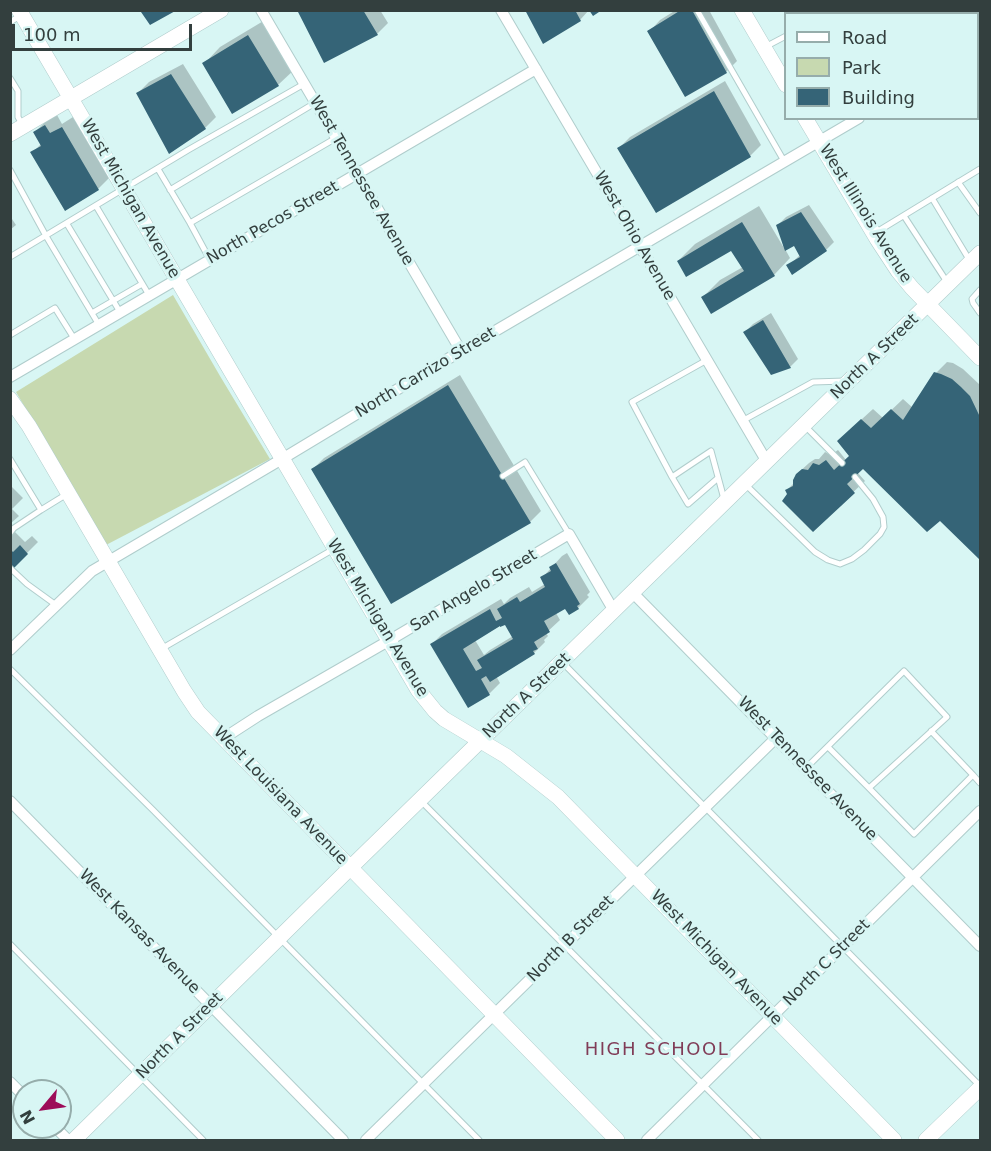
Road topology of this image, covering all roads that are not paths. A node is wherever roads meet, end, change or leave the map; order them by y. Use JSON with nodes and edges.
{"nodes":[{"id":1,"x":221,"y":10,"type":"edge"},
{"id":2,"x":261,"y":10,"type":"edge"},
{"id":3,"x":501,"y":10,"type":"edge"},
{"id":4,"x":697,"y":10,"type":"edge"},
{"id":5,"x":742,"y":10,"type":"edge"},
{"id":6,"x":17,"y":16,"type":"edge"},
{"id":7,"x":784,"y":37,"type":"edge"},
{"id":8,"x":764,"y":48,"type":"junction"},
{"id":9,"x":536,"y":69,"type":"junction"},
{"id":10,"x":10,"y":78,"type":"edge"},
{"id":11,"x":784,"y":82,"type":"edge"},
{"id":12,"x":304,"y":84,"type":"junction"},
{"id":13,"x":71,"y":98,"type":"junction"},
{"id":14,"x":315,"y":103,"type":"junction"},
{"id":15,"x":806,"y":120,"type":"edge"},
{"id":16,"x":857,"y":120,"type":"edge"},
{"id":17,"x":17,"y":130,"type":"edge"},
{"id":18,"x":336,"y":138,"type":"junction"},
{"id":19,"x":819,"y":142,"type":"junction"},
{"id":20,"x":785,"y":162,"type":"junction"},
{"id":21,"x":158,"y":169,"type":"junction"},
{"id":22,"x":981,"y":169,"type":"edge"},
{"id":23,"x":10,"y":170,"type":"edge"},
{"id":24,"x":357,"y":174,"type":"junction"},
{"id":25,"x":958,"y":182,"type":"junction"},
{"id":26,"x":125,"y":189,"type":"junction"},
{"id":27,"x":170,"y":190,"type":"junction"},
{"id":28,"x":932,"y":198,"type":"junction"},
{"id":29,"x":96,"y":206,"type":"junction"},
{"id":30,"x":981,"y":213,"type":"edge"},
{"id":31,"x":904,"y":216,"type":"junction"},
{"id":32,"x":190,"y":223,"type":"junction"},
{"id":33,"x":67,"y":224,"type":"junction"},
{"id":34,"x":874,"y":234,"type":"junction"},
{"id":35,"x":46,"y":236,"type":"junction"},
{"id":36,"x":641,"y":247,"type":"junction"},
{"id":37,"x":10,"y":257,"type":"edge"},
{"id":38,"x":976,"y":257,"type":"edge"},
{"id":39,"x":210,"y":260,"type":"junction"},
{"id":40,"x":177,"y":279,"type":"junction"},
{"id":41,"x":142,"y":284,"type":"junction"},
{"id":42,"x":948,"y":284,"type":"junction"},
{"id":43,"x":981,"y":290,"type":"edge"},
{"id":44,"x":150,"y":296,"type":"junction"},
{"id":45,"x":113,"y":302,"type":"junction"},
{"id":46,"x":928,"y":304,"type":"junction"},
{"id":47,"x":92,"y":313,"type":"junction"},
{"id":48,"x":120,"y":313,"type":"junction"},
{"id":49,"x":981,"y":313,"type":"edge"},
{"id":50,"x":99,"y":325,"type":"junction"},
{"id":51,"x":10,"y":335,"type":"edge"},
{"id":52,"x":75,"y":340,"type":"junction"},
{"id":53,"x":461,"y":351,"type":"junction"},
{"id":54,"x":981,"y":358,"type":"edge"},
{"id":55,"x":707,"y":360,"type":"junction"},
{"id":56,"x":10,"y":377,"type":"edge"},
{"id":57,"x":850,"y":381,"type":"junction"},
{"id":58,"x":10,"y":399,"type":"edge"},
{"id":59,"x":742,"y":421,"type":"junction"},
{"id":60,"x":805,"y":425,"type":"junction"},
{"id":61,"x":10,"y":459,"type":"edge"},
{"id":62,"x":282,"y":459,"type":"junction"},
{"id":63,"x":767,"y":462,"type":"junction"},
{"id":64,"x":842,"y":463,"type":"dead end"},
{"id":65,"x":503,"y":476,"type":"dead end"},
{"id":66,"x":672,"y":477,"type":"junction"},
{"id":67,"x":855,"y":477,"type":"dead end"},
{"id":68,"x":718,"y":478,"type":"junction"},
{"id":69,"x":745,"y":483,"type":"junction"},
{"id":70,"x":69,"y":493,"type":"junction"},
{"id":71,"x":725,"y":503,"type":"junction"},
{"id":72,"x":41,"y":510,"type":"junction"},
{"id":73,"x":10,"y":533,"type":"edge"},
{"id":74,"x":569,"y":534,"type":"junction"},
{"id":75,"x":335,"y":548,"type":"junction"},
{"id":76,"x":109,"y":561,"type":"junction"},
{"id":77,"x":10,"y":568,"type":"edge"},
{"id":78,"x":633,"y":592,"type":"junction"},
{"id":79,"x":56,"y":605,"type":"junction"},
{"id":80,"x":614,"y":611,"type":"junction"},
{"id":81,"x":390,"y":640,"type":"junction"},
{"id":82,"x":10,"y":650,"type":"edge"},
{"id":83,"x":159,"y":650,"type":"junction"},
{"id":84,"x":561,"y":662,"type":"junction"},
{"id":85,"x":10,"y":669,"type":"edge"},
{"id":86,"x":931,"y":731,"type":"junction"},
{"id":87,"x":224,"y":738,"type":"junction"},
{"id":88,"x":776,"y":738,"type":"junction"},
{"id":89,"x":481,"y":741,"type":"junction"},
{"id":90,"x":828,"y":747,"type":"junction"},
{"id":91,"x":806,"y":768,"type":"junction"},
{"id":92,"x":973,"y":775,"type":"junction"},
{"id":93,"x":981,"y":783,"type":"edge"},
{"id":94,"x":869,"y":788,"type":"junction"},
{"id":95,"x":420,"y":800,"type":"junction"},
{"id":96,"x":10,"y":801,"type":"edge"},
{"id":97,"x":705,"y":807,"type":"junction"},
{"id":98,"x":981,"y":812,"type":"edge"},
{"id":99,"x":350,"y":868,"type":"junction"},
{"id":100,"x":635,"y":876,"type":"junction"},
{"id":101,"x":914,"y":878,"type":"junction"},
{"id":102,"x":279,"y":938,"type":"junction"},
{"id":103,"x":10,"y":944,"type":"edge"},
{"id":104,"x":564,"y":945,"type":"junction"},
{"id":105,"x":981,"y":946,"type":"edge"},
{"id":106,"x":843,"y":947,"type":"junction"},
{"id":107,"x":211,"y":1006,"type":"junction"},
{"id":108,"x":494,"y":1014,"type":"junction"},
{"id":109,"x":773,"y":1017,"type":"junction"},
{"id":110,"x":139,"y":1077,"type":"junction"},
{"id":111,"x":423,"y":1084,"type":"junction"},
{"id":112,"x":703,"y":1085,"type":"junction"},
{"id":113,"x":981,"y":1087,"type":"edge"},
{"id":114,"x":74,"y":1140,"type":"edge"},
{"id":115,"x":203,"y":1140,"type":"edge"},
{"id":116,"x":343,"y":1140,"type":"edge"},
{"id":117,"x":366,"y":1140,"type":"edge"},
{"id":118,"x":478,"y":1140,"type":"edge"},
{"id":119,"x":617,"y":1140,"type":"edge"},
{"id":120,"x":647,"y":1140,"type":"edge"},
{"id":121,"x":758,"y":1140,"type":"edge"},
{"id":122,"x":894,"y":1140,"type":"edge"},
{"id":123,"x":926,"y":1140,"type":"edge"}],
"edges":[{"from":1,"to":13,"type":"street"},
{"from":2,"to":12,"type":"street","name":"West Tennessee Avenue"},
{"from":3,"to":9,"type":"street","name":"West Ohio Avenue"},
{"from":4,"to":20,"type":"lane"},
{"from":5,"to":8,"type":"street"},
{"from":6,"to":13,"type":"street","name":"West Michigan Avenue"},
{"from":7,"to":8,"type":"lane"},
{"from":8,"to":11,"type":"street"},
{"from":9,"to":24,"type":"street","name":"North Pecos Street"},
{"from":9,"to":36,"type":"street","name":"West Ohio Avenue"},
{"from":10,"to":17,"type":"lane"},
{"from":12,"to":14,"type":"street","name":"West Tennessee Avenue"},
{"from":12,"to":21,"type":"lane"},
{"from":13,"to":17,"type":"street"},
{"from":13,"to":26,"type":"street","name":"West Michigan Avenue"},
{"from":14,"to":18,"type":"street","name":"West Tennessee Avenue"},
{"from":14,"to":27,"type":"lane"},
{"from":15,"to":19,"type":"street","name":"West Illinois Avenue"},
{"from":16,"to":19,"type":"street","name":"North Carrizo Street"},
{"from":18,"to":24,"type":"street","name":"West Tennessee Avenue"},
{"from":18,"to":32,"type":"lane"},
{"from":19,"to":20,"type":"street","name":"North Carrizo Street"},
{"from":19,"to":34,"type":"street","name":"West Illinois Avenue"},
{"from":20,"to":36,"type":"street","name":"North Carrizo Street"},
{"from":21,"to":26,"type":"lane"},
{"from":21,"to":27,"type":"lane"},
{"from":22,"to":25,"type":"lane"},
{"from":23,"to":35,"type":"lane"},
{"from":24,"to":39,"type":"street","name":"North Pecos Street"},
{"from":24,"to":53,"type":"street","name":"West Tennessee Avenue"},
{"from":25,"to":28,"type":"lane"},
{"from":25,"to":30,"type":"lane"},
{"from":26,"to":29,"type":"lane"},
{"from":26,"to":40,"type":"street","name":"West Michigan Avenue"},
{"from":27,"to":32,"type":"lane"},
{"from":28,"to":31,"type":"lane"},
{"from":28,"to":38,"type":"lane"},
{"from":29,"to":33,"type":"lane"},
{"from":29,"to":41,"type":"lane"},
{"from":31,"to":34,"type":"lane"},
{"from":31,"to":42,"type":"lane"},
{"from":32,"to":39,"type":"lane"},
{"from":33,"to":35,"type":"lane"},
{"from":33,"to":45,"type":"lane"},
{"from":34,"to":46,"type":"street","name":"West Illinois Avenue"},
{"from":35,"to":37,"type":"lane"},
{"from":35,"to":47,"type":"lane"},
{"from":36,"to":53,"type":"street","name":"North Carrizo Street"},
{"from":36,"to":55,"type":"street","name":"West Ohio Avenue"},
{"from":38,"to":42,"type":"street","name":"North A Street"},
{"from":39,"to":40,"type":"street","name":"North Pecos Street"},
{"from":40,"to":44,"type":"street","name":"North Pecos Street"},
{"from":40,"to":62,"type":"street","name":"West Michigan Avenue"},
{"from":41,"to":44,"type":"lane"},
{"from":41,"to":45,"type":"lane"},
{"from":42,"to":46,"type":"street","name":"North A Street"},
{"from":43,"to":49,"type":"lane"},
{"from":44,"to":48,"type":"street","name":"North Pecos Street"},
{"from":45,"to":47,"type":"lane"},
{"from":45,"to":48,"type":"lane"},
{"from":46,"to":54,"type":"street","name":"West Illinois Avenue"},
{"from":46,"to":57,"type":"street","name":"North A Street"},
{"from":47,"to":50,"type":"lane"},
{"from":48,"to":50,"type":"street","name":"North Pecos Street"},
{"from":50,"to":52,"type":"street","name":"North Pecos Street"},
{"from":51,"to":52,"type":"lane"},
{"from":52,"to":56,"type":"street","name":"North Pecos Street"},
{"from":53,"to":62,"type":"street","name":"North Carrizo Street"},
{"from":55,"to":59,"type":"street","name":"West Ohio Avenue"},
{"from":55,"to":66,"type":"lane"},
{"from":57,"to":59,"type":"lane"},
{"from":57,"to":60,"type":"street","name":"North A Street"},
{"from":58,"to":70,"type":"street","name":"West Louisiana Avenue"},
{"from":59,"to":63,"type":"street","name":"West Ohio Avenue"},
{"from":60,"to":63,"type":"street","name":"North A Street"},
{"from":60,"to":64,"type":"lane"},
{"from":61,"to":72,"type":"lane"},
{"from":62,"to":75,"type":"street","name":"West Michigan Avenue"},
{"from":62,"to":76,"type":"street","name":"North Carrizo Street"},
{"from":63,"to":69,"type":"street","name":"North A Street"},
{"from":65,"to":74,"type":"lane"},
{"from":66,"to":68,"type":"lane"},
{"from":66,"to":68,"type":"lane"},
{"from":67,"to":69,"type":"lane"},
{"from":68,"to":71,"type":"lane"},
{"from":69,"to":71,"type":"street","name":"North A Street"},
{"from":70,"to":72,"type":"lane"},
{"from":70,"to":76,"type":"street","name":"West Louisiana Avenue"},
{"from":71,"to":78,"type":"street","name":"North A Street"},
{"from":72,"to":73,"type":"lane"},
{"from":74,"to":80,"type":"street"},
{"from":74,"to":81,"type":"street","name":"San Angelo Street"},
{"from":75,"to":81,"type":"street","name":"West Michigan Avenue"},
{"from":75,"to":83,"type":"lane"},
{"from":76,"to":79,"type":"street","name":"North Carrizo Street"},
{"from":76,"to":83,"type":"street","name":"West Louisiana Avenue"},
{"from":77,"to":79,"type":"lane"},
{"from":78,"to":80,"type":"street","name":"North A Street"},
{"from":78,"to":88,"type":"street","name":"West Tennessee Avenue"},
{"from":79,"to":82,"type":"street","name":"North Carrizo Street"},
{"from":80,"to":84,"type":"street","name":"North A Street"},
{"from":81,"to":87,"type":"street","name":"San Angelo Street"},
{"from":81,"to":89,"type":"street","name":"West Michigan Avenue"},
{"from":83,"to":87,"type":"street","name":"West Louisiana Avenue"},
{"from":84,"to":89,"type":"street","name":"North A Street"},
{"from":84,"to":97,"type":"lane"},
{"from":85,"to":102,"type":"lane"},
{"from":86,"to":90,"type":"lane"},
{"from":86,"to":92,"type":"lane"},
{"from":86,"to":94,"type":"lane"},
{"from":87,"to":99,"type":"street","name":"West Louisiana Avenue"},
{"from":88,"to":91,"type":"street","name":"West Tennessee Avenue"},
{"from":88,"to":97,"type":"street","name":"North B Street"},
{"from":89,"to":95,"type":"street","name":"North A Street"},
{"from":89,"to":100,"type":"street","name":"West Michigan Avenue"},
{"from":90,"to":91,"type":"lane"},
{"from":90,"to":94,"type":"lane"},
{"from":91,"to":101,"type":"street","name":"West Tennessee Avenue"},
{"from":92,"to":93,"type":"lane"},
{"from":92,"to":94,"type":"lane"},
{"from":95,"to":99,"type":"street","name":"North A Street"},
{"from":95,"to":104,"type":"lane"},
{"from":96,"to":107,"type":"street","name":"West Kansas Avenue"},
{"from":97,"to":100,"type":"street","name":"North B Street"},
{"from":97,"to":106,"type":"lane"},
{"from":98,"to":101,"type":"street","name":"North C Street"},
{"from":99,"to":102,"type":"street","name":"North A Street"},
{"from":99,"to":108,"type":"street","name":"West Louisiana Avenue"},
{"from":100,"to":104,"type":"street","name":"North B Street"},
{"from":100,"to":109,"type":"street","name":"West Michigan Avenue"},
{"from":101,"to":105,"type":"street","name":"West Tennessee Avenue"},
{"from":101,"to":106,"type":"street","name":"North C Street"},
{"from":102,"to":107,"type":"street","name":"North A Street"},
{"from":102,"to":111,"type":"lane"},
{"from":103,"to":110,"type":"lane"},
{"from":104,"to":108,"type":"street","name":"North B Street"},
{"from":104,"to":112,"type":"lane"},
{"from":106,"to":109,"type":"street","name":"North C Street"},
{"from":106,"to":113,"type":"lane"},
{"from":107,"to":110,"type":"street","name":"North A Street"},
{"from":107,"to":116,"type":"street","name":"West Kansas Avenue"},
{"from":108,"to":111,"type":"street","name":"North B Street"},
{"from":108,"to":119,"type":"street","name":"West Louisiana Avenue"},
{"from":109,"to":112,"type":"street","name":"North C Street"},
{"from":109,"to":122,"type":"street","name":"West Michigan Avenue"},
{"from":110,"to":114,"type":"street","name":"North A Street"},
{"from":110,"to":115,"type":"lane"},
{"from":111,"to":117,"type":"street","name":"North B Street"},
{"from":111,"to":118,"type":"lane"},
{"from":112,"to":120,"type":"street","name":"North C Street"},
{"from":112,"to":121,"type":"lane"},
{"from":113,"to":123,"type":"street"}]}
